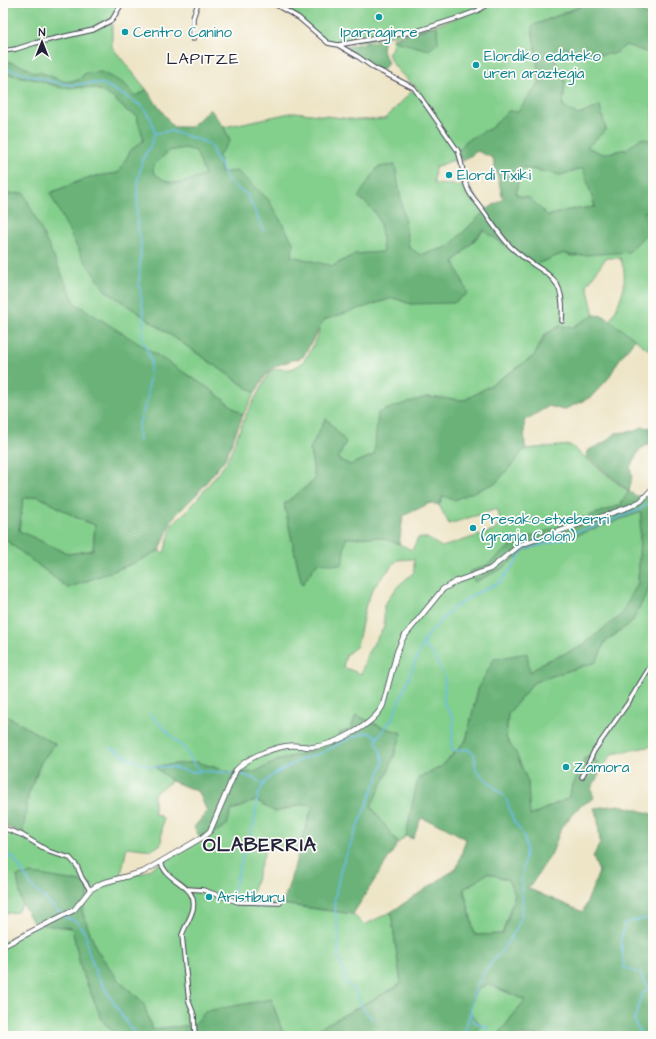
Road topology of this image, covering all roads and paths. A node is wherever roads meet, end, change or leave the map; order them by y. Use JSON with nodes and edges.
{"nodes":[{"id":1,"x":122,"y":3,"type":"edge"},
{"id":2,"x":198,"y":3,"type":"edge"},
{"id":3,"x":273,"y":3,"type":"edge"},
{"id":4,"x":489,"y":3,"type":"edge"},
{"id":5,"x":193,"y":39,"type":"dead end"},
{"id":6,"x":338,"y":45,"type":"junction"},
{"id":7,"x":3,"y":50,"type":"edge"},
{"id":8,"x":562,"y":321,"type":"dead end"},
{"id":9,"x":653,"y":488,"type":"edge"},
{"id":10,"x":653,"y":662,"type":"edge"},
{"id":11,"x":582,"y":777,"type":"dead end"},
{"id":12,"x":3,"y":828,"type":"edge"},
{"id":13,"x":160,"y":862,"type":"junction"},
{"id":14,"x":188,"y":889,"type":"junction"},
{"id":15,"x":90,"y":890,"type":"junction"},
{"id":16,"x":281,"y":900,"type":"dead end"},
{"id":17,"x":3,"y":946,"type":"edge"},
{"id":18,"x":195,"y":1036,"type":"edge"}],
"edges":[{"from":1,"to":7,"type":"street"},
{"from":2,"to":5,"type":"street"},
{"from":3,"to":6,"type":"street"},
{"from":4,"to":6,"type":"street"},
{"from":6,"to":8,"type":"street"},
{"from":9,"to":13,"type":"street"},
{"from":10,"to":11,"type":"street"},
{"from":12,"to":15,"type":"street"},
{"from":13,"to":14,"type":"street"},
{"from":13,"to":15,"type":"street"},
{"from":14,"to":16,"type":"street"},
{"from":14,"to":18,"type":"street"},
{"from":15,"to":17,"type":"street"}]}
